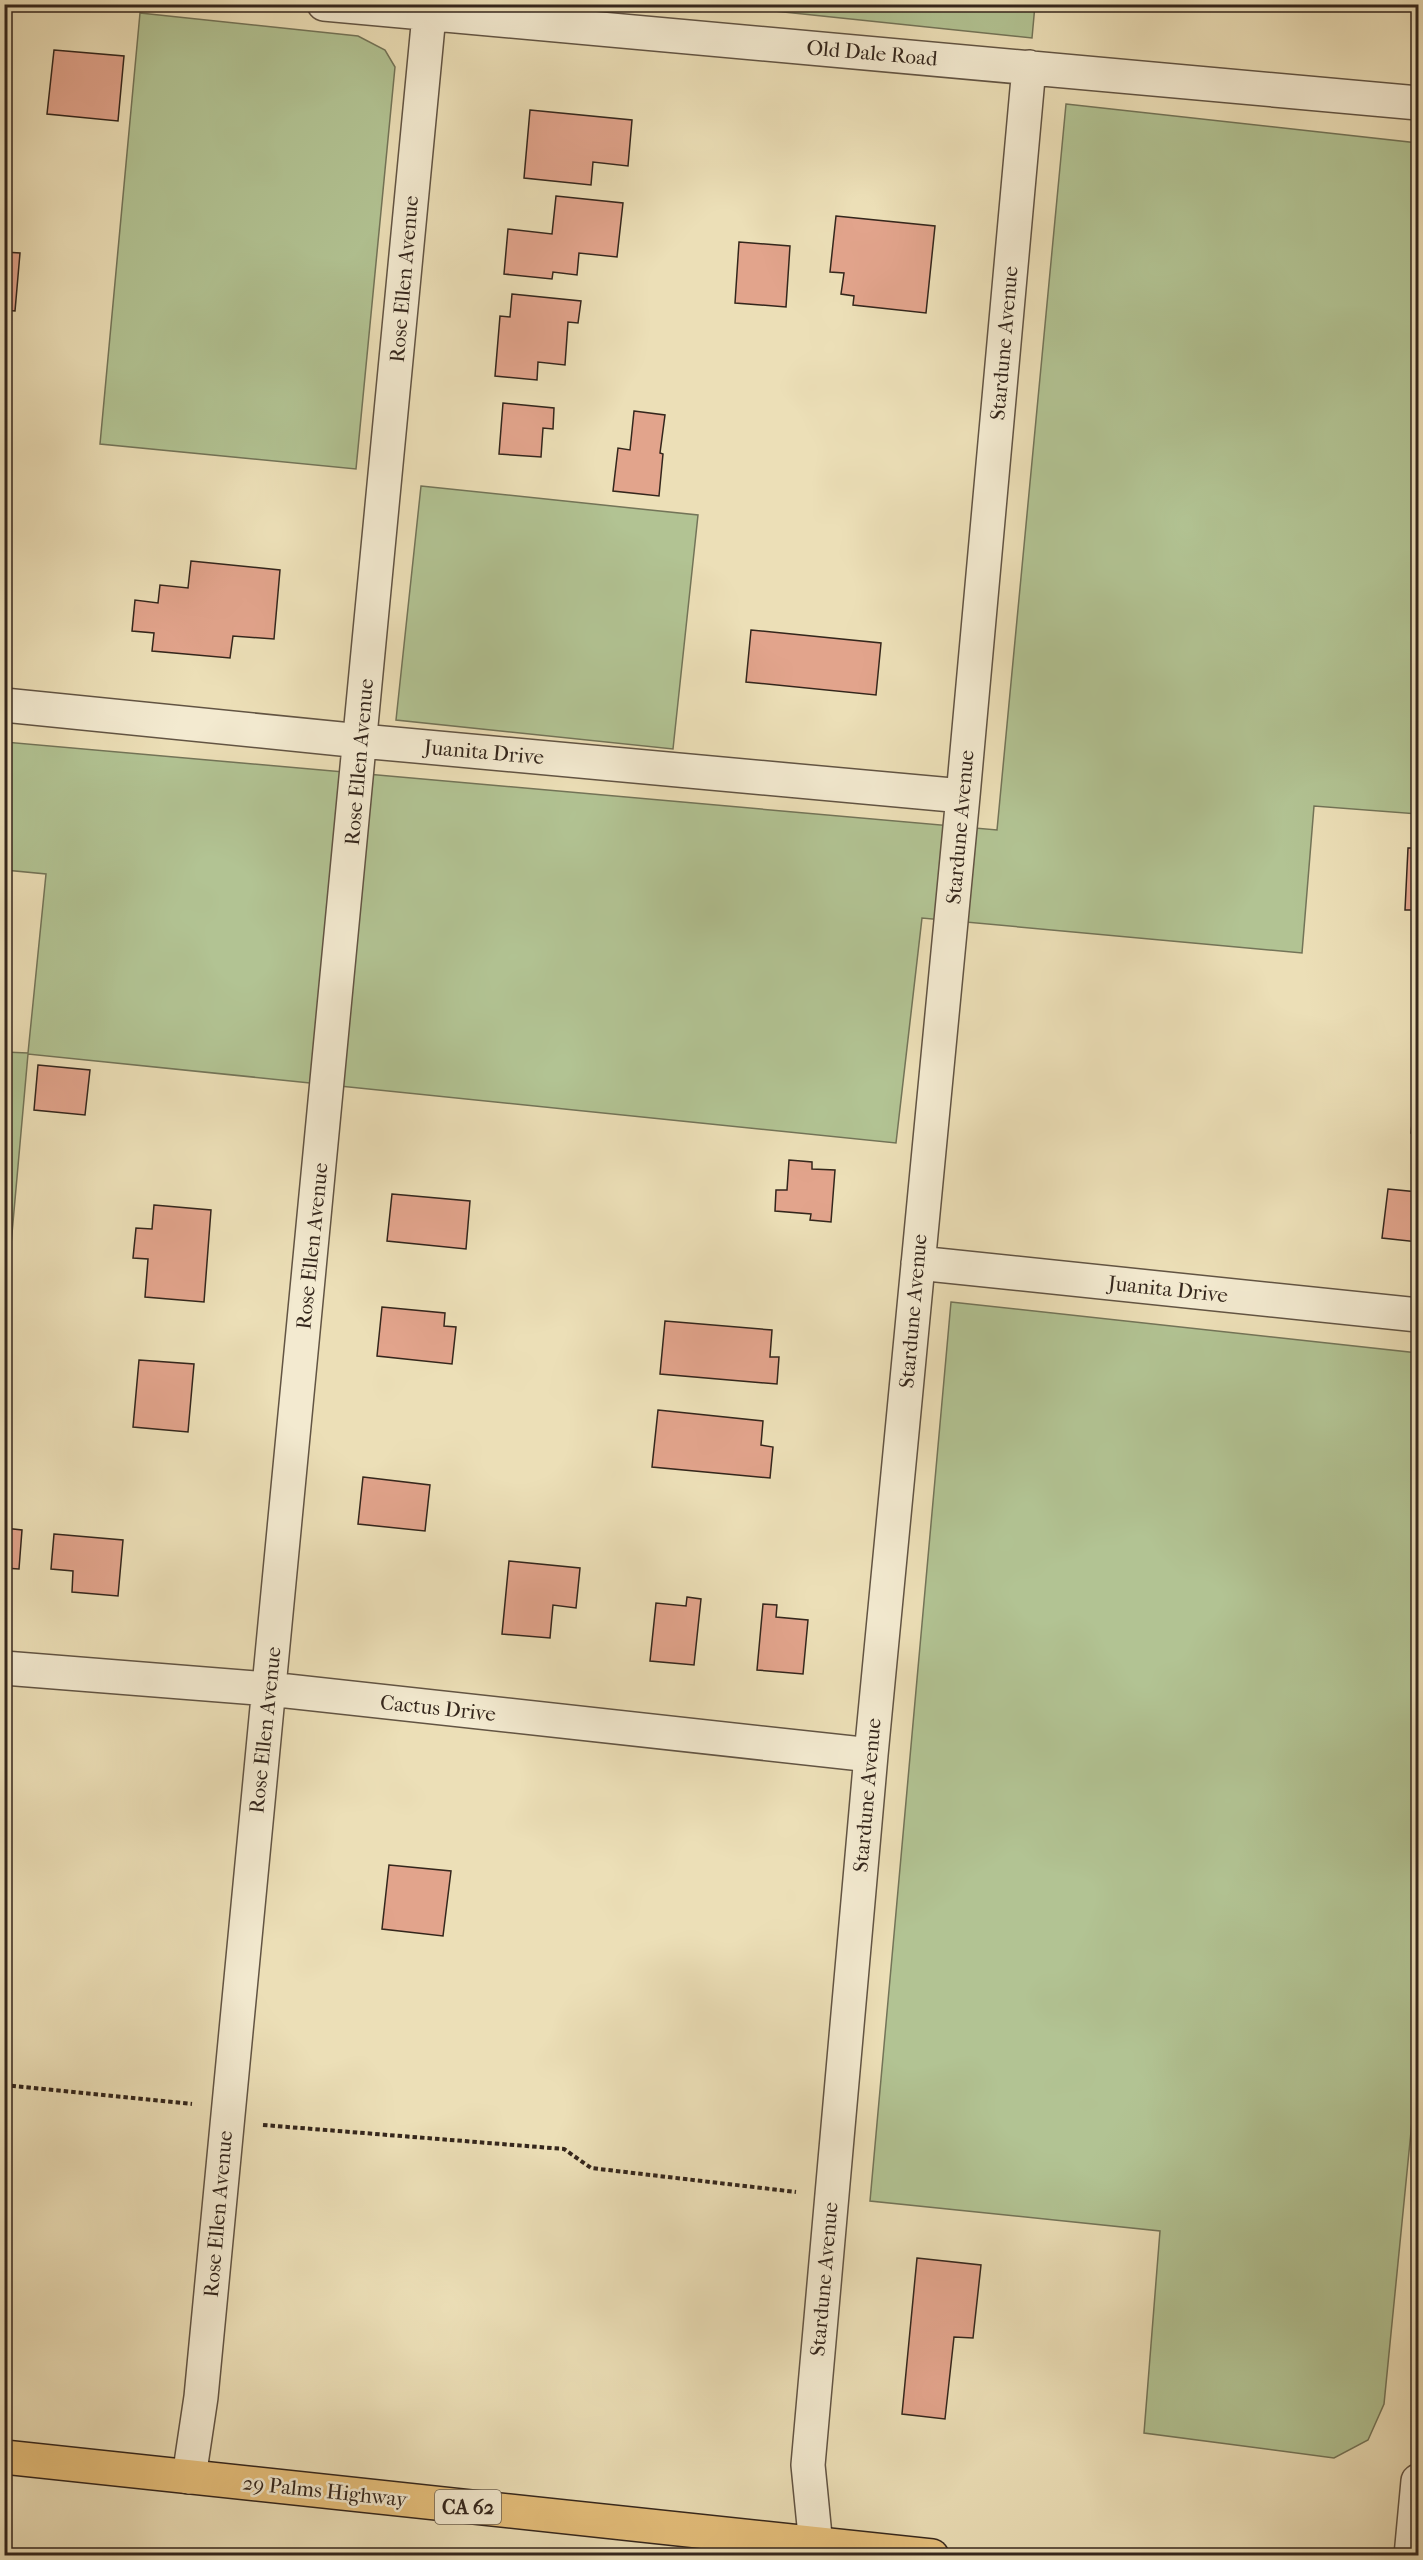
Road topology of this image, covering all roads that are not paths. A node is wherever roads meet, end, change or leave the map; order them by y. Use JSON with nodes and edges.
{"nodes":[{"id":1,"x":324,"y":4,"type":"edge"},
{"id":2,"x":429,"y":15,"type":"junction"},
{"id":3,"x":1029,"y":67,"type":"junction"},
{"id":4,"x":1419,"y":103,"type":"edge"},
{"id":5,"x":4,"y":705,"type":"edge"},
{"id":6,"x":361,"y":741,"type":"junction"},
{"id":7,"x":963,"y":796,"type":"junction"},
{"id":8,"x":918,"y":1263,"type":"junction"},
{"id":9,"x":1419,"y":1315,"type":"edge"},
{"id":10,"x":4,"y":1668,"type":"edge"},
{"id":11,"x":269,"y":1689,"type":"junction"},
{"id":12,"x":871,"y":1755,"type":"junction"},
{"id":13,"x":4,"y":2457,"type":"edge"},
{"id":14,"x":189,"y":2476,"type":"junction"},
{"id":15,"x":1419,"y":2481,"type":"edge"},
{"id":16,"x":817,"y":2550,"type":"edge"},
{"id":17,"x":933,"y":2556,"type":"edge"},
{"id":18,"x":1411,"y":2556,"type":"edge"}],
"edges":[{"from":1,"to":2,"type":"street","name":"Old Dale Road"},
{"from":2,"to":3,"type":"street","name":"Old Dale Road"},
{"from":2,"to":6,"type":"street","name":"Rose Ellen Avenue"},
{"from":3,"to":4,"type":"street","name":"Old Dale Road"},
{"from":3,"to":7,"type":"street","name":"Stardune Avenue"},
{"from":5,"to":6,"type":"street","name":"Juanita Drive"},
{"from":6,"to":7,"type":"street","name":"Juanita Drive"},
{"from":6,"to":11,"type":"street","name":"Rose Ellen Avenue"},
{"from":7,"to":8,"type":"street","name":"Stardune Avenue"},
{"from":8,"to":9,"type":"street","name":"Juanita Drive"},
{"from":8,"to":12,"type":"street","name":"Stardune Avenue"},
{"from":10,"to":11,"type":"street","name":"Cactus Drive"},
{"from":11,"to":12,"type":"street","name":"Cactus Drive"},
{"from":11,"to":14,"type":"street","name":"Rose Ellen Avenue"},
{"from":12,"to":16,"type":"street","name":"Stardune Avenue"},
{"from":13,"to":14,"type":"main road","name":"29 Palms Highway","number":"CA 62"},
{"from":14,"to":16,"type":"main road","name":"29 Palms Highway","number":"CA 62"},
{"from":15,"to":18,"type":"street"},
{"from":16,"to":17,"type":"main road","name":"29 Palms Highway","number":"CA 62"}]}
